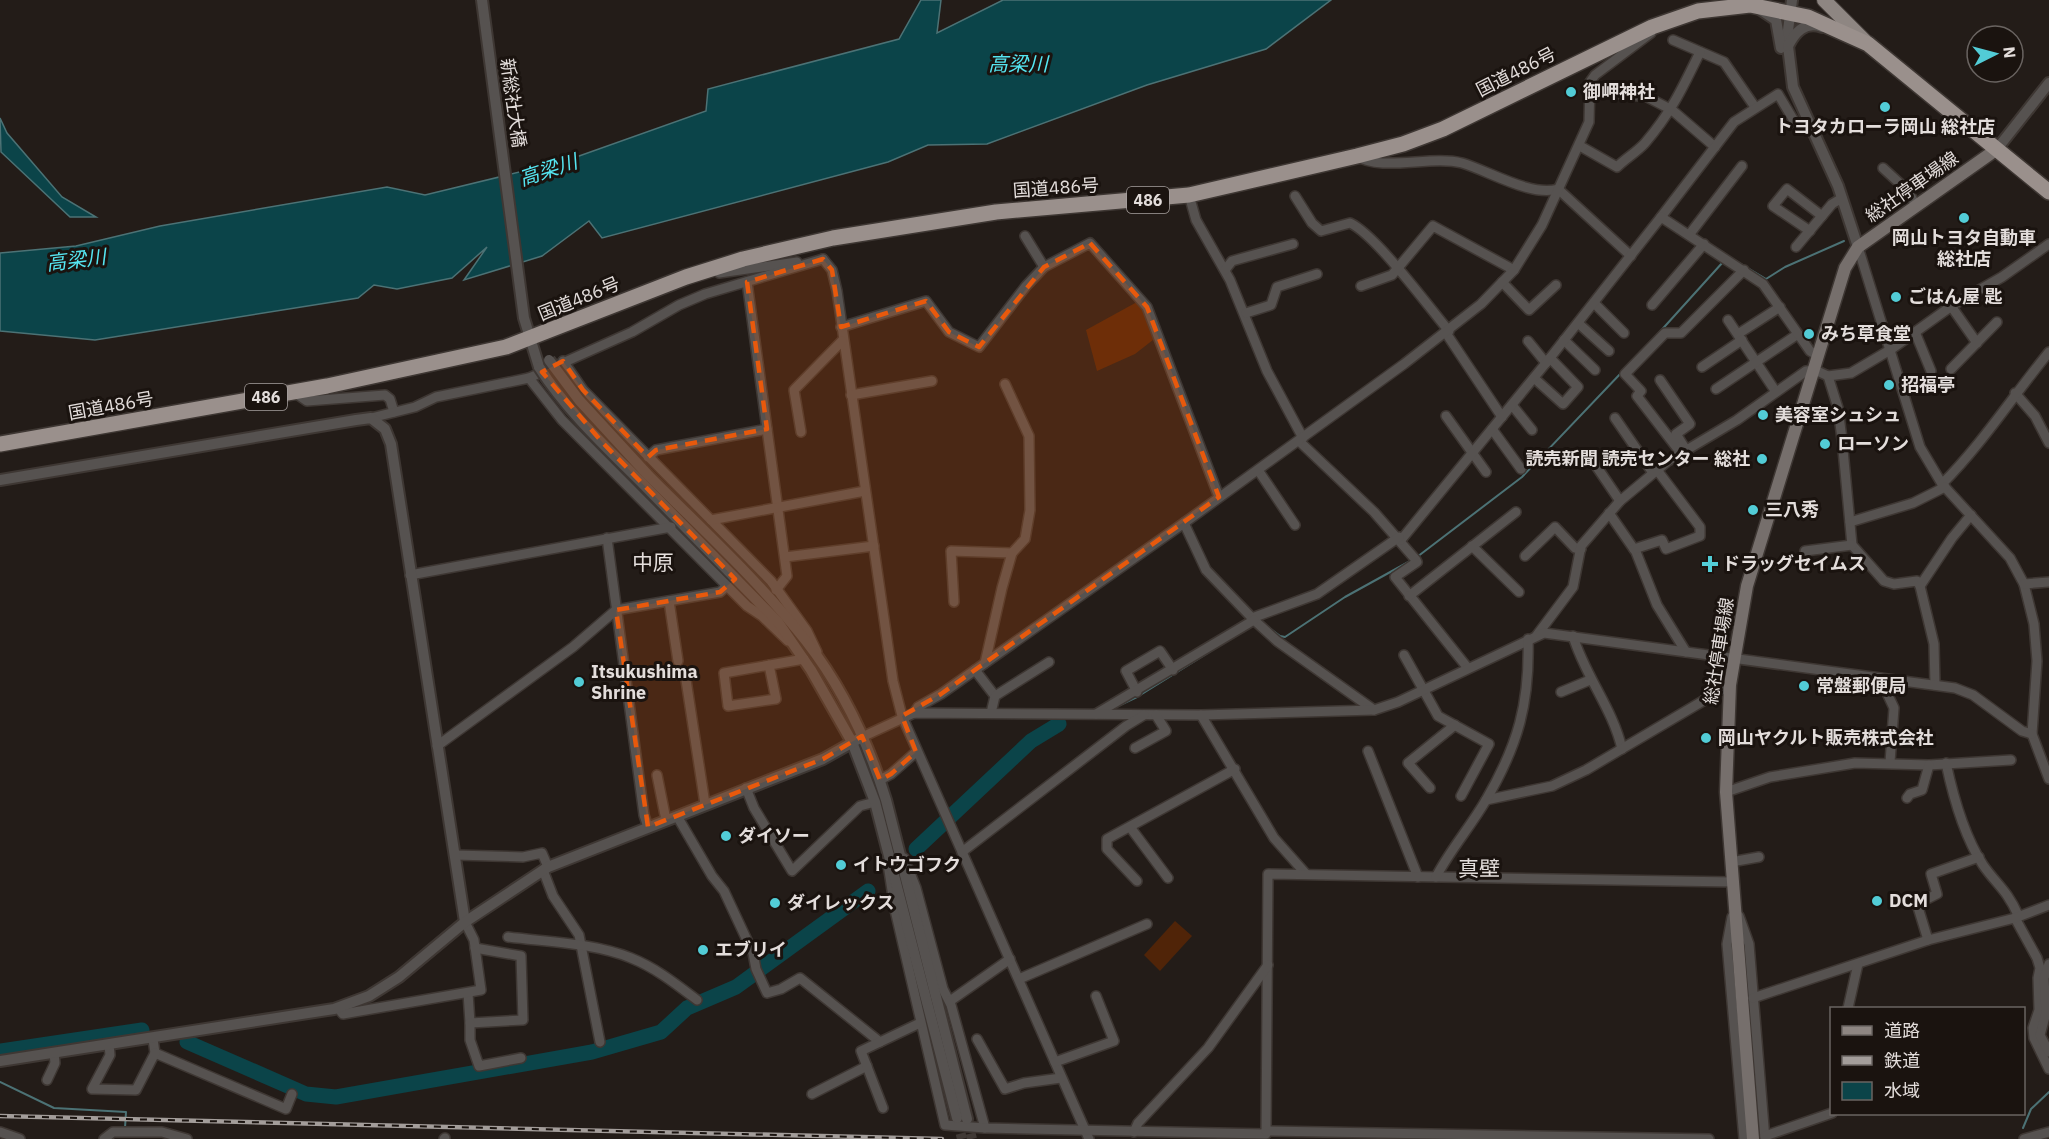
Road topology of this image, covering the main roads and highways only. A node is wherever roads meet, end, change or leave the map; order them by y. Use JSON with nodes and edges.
{"nodes":[{"id":1,"x":1824,"y":0,"type":"edge"},
{"id":2,"x":1749,"y":3,"type":"edge"},
{"id":3,"x":1792,"y":6,"type":"edge"},
{"id":4,"x":1868,"y":44,"type":"junction"},
{"id":5,"x":1997,"y":149,"type":"junction"},
{"id":6,"x":2049,"y":192,"type":"edge"},
{"id":7,"x":0,"y":444,"type":"edge"},
{"id":8,"x":1761,"y":1138,"type":"edge"}],
"edges":[{"from":1,"to":4,"type":"main road"},
{"from":2,"to":3,"type":"highway","name":"国道486号","number":"486"},
{"from":2,"to":7,"type":"highway","name":"国道486号","number":"486"},
{"from":3,"to":4,"type":"highway","name":"国道486号","number":"486"},
{"from":4,"to":5,"type":"highway","name":"国道486号","number":"486"},
{"from":5,"to":6,"type":"highway","name":"国道486号","number":"486"},
{"from":5,"to":8,"type":"main road","name":"総社停車場線"}]}
